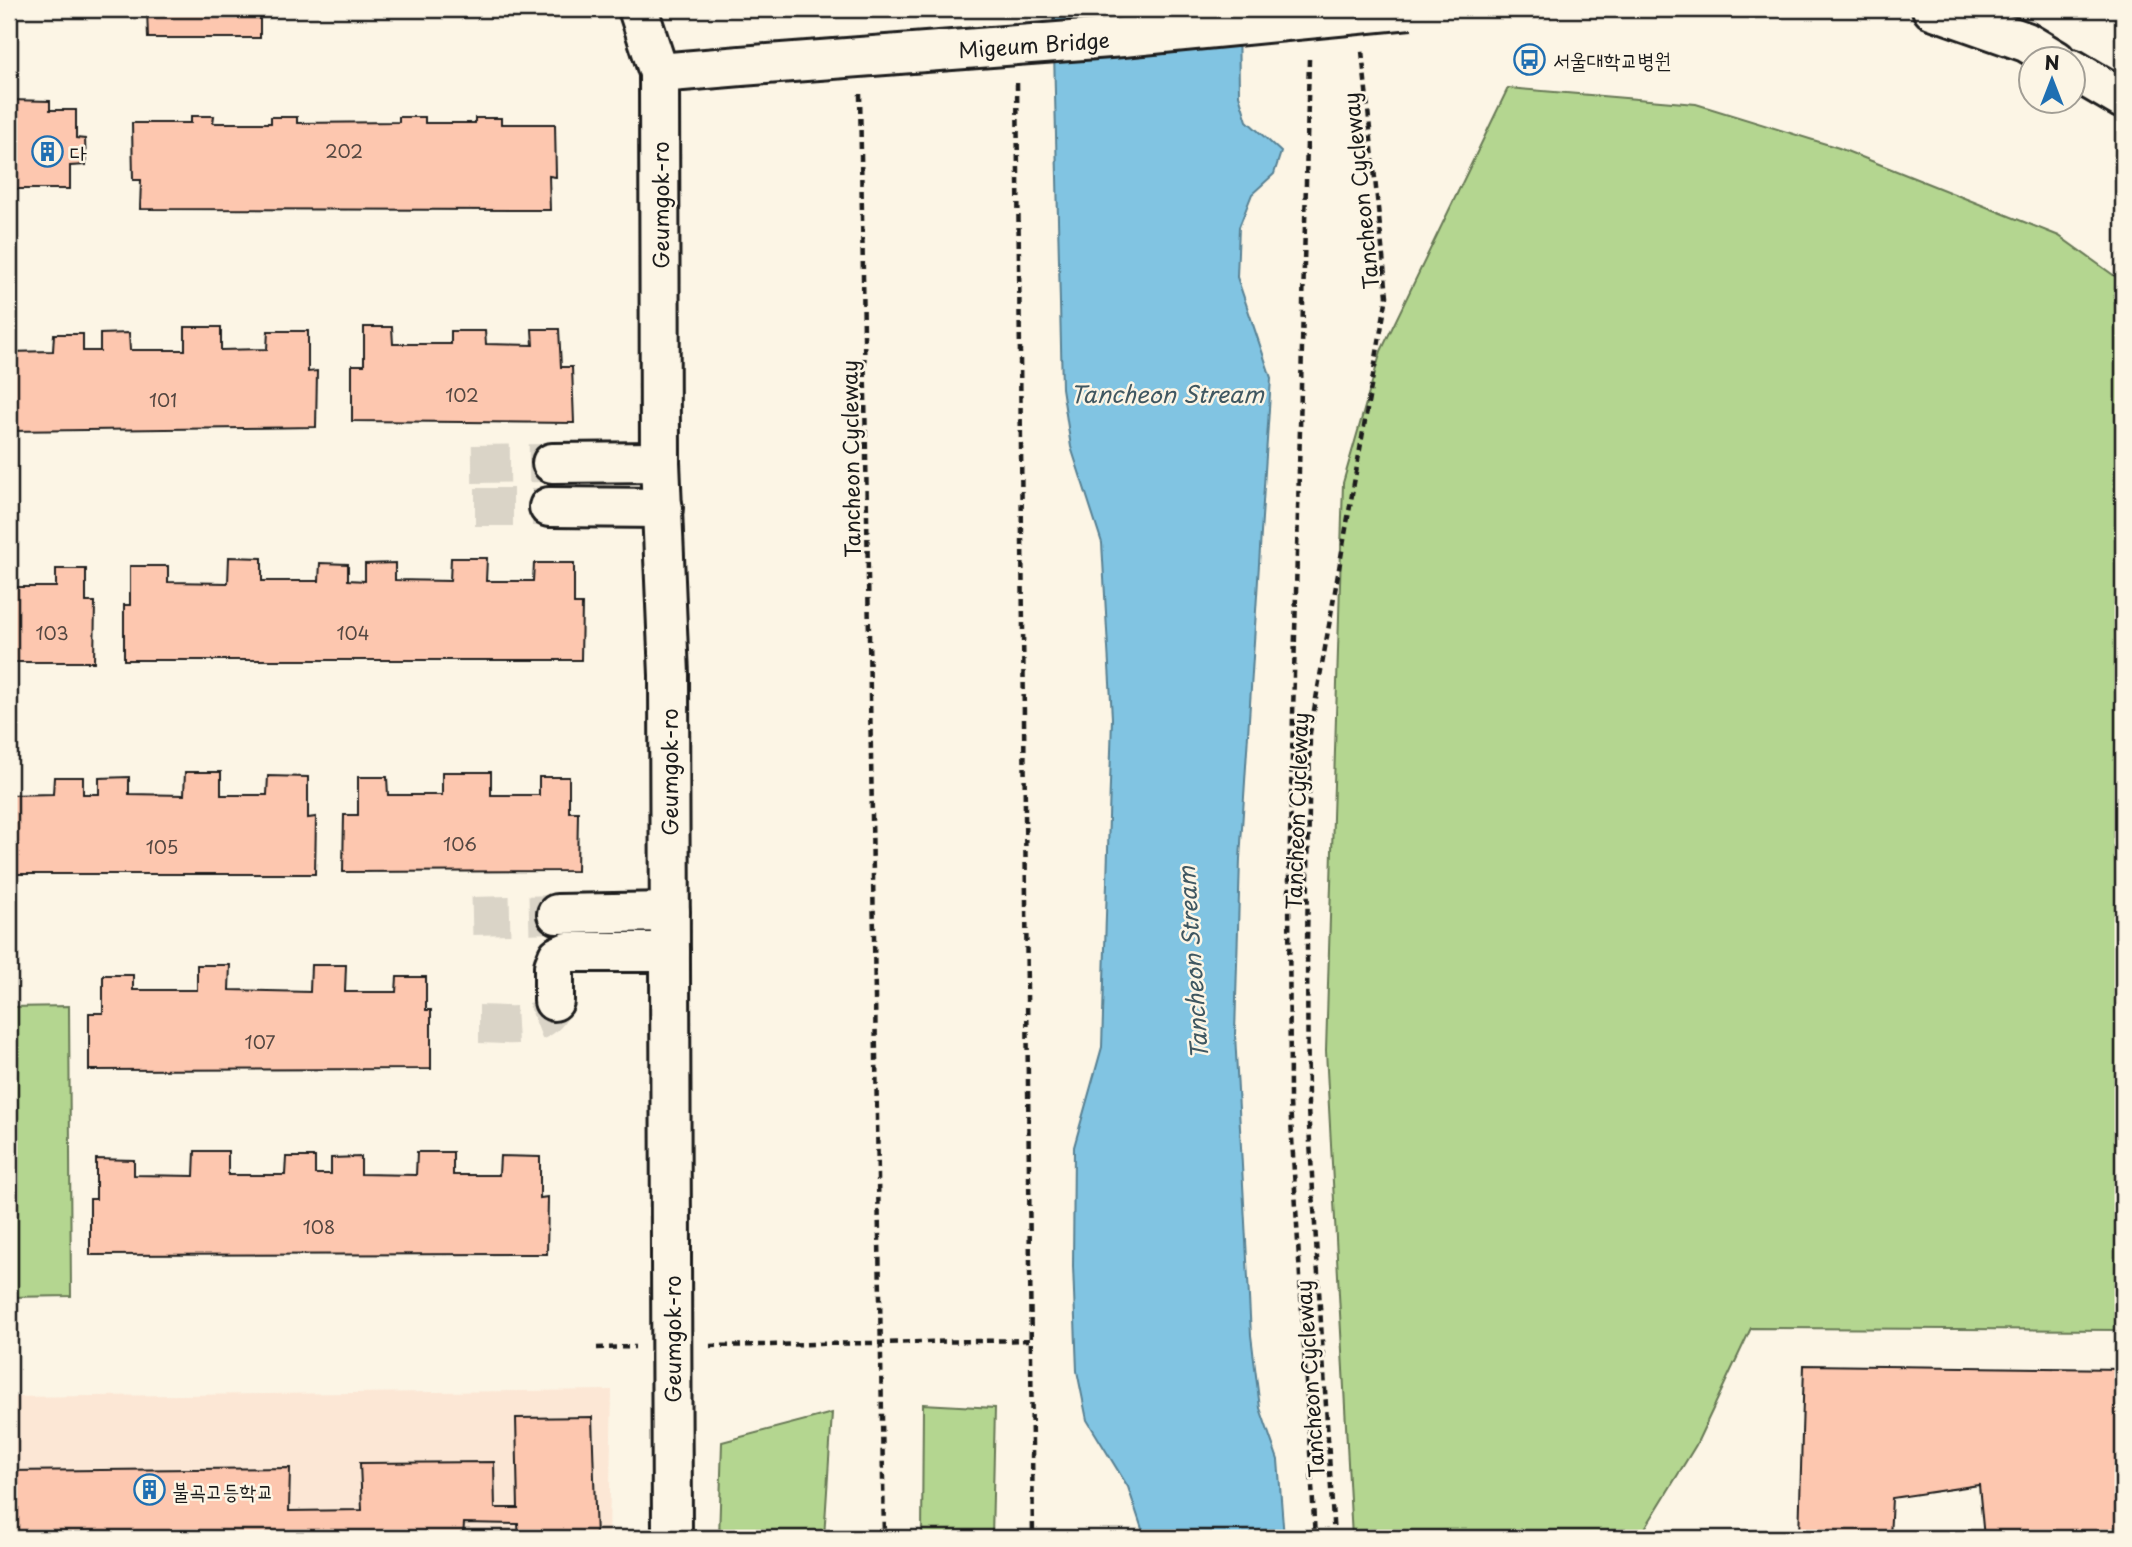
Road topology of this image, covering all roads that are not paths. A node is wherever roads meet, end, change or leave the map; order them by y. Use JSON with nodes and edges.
{"nodes":[{"id":1,"x":638,"y":9,"type":"edge"},
{"id":2,"x":1410,"y":9,"type":"edge"},
{"id":3,"x":1933,"y":9,"type":"edge"},
{"id":4,"x":2033,"y":46,"type":"edge"},
{"id":5,"x":659,"y":73,"type":"junction"},
{"id":6,"x":2086,"y":77,"type":"edge"},
{"id":7,"x":2123,"y":99,"type":"edge"},
{"id":8,"x":552,"y":463,"type":"tunnel mouth"},
{"id":9,"x":660,"y":463,"type":"junction"},
{"id":10,"x":549,"y":507,"type":"tunnel mouth"},
{"id":11,"x":663,"y":508,"type":"junction"},
{"id":12,"x":670,"y":912,"type":"junction"},
{"id":13,"x":557,"y":914,"type":"tunnel mouth"},
{"id":14,"x":670,"y":952,"type":"junction"},
{"id":15,"x":554,"y":1001,"type":"dead end"},
{"id":16,"x":673,"y":1538,"type":"edge"}],
"edges":[{"from":1,"to":5,"type":"main road","name":"Geumgok-ro"},
{"from":2,"to":5,"type":"main road","name":"Migeum Bridge","bridge":true},
{"from":3,"to":4,"type":"main road"},
{"from":5,"to":9,"type":"main road","name":"Geumgok-ro"},
{"from":6,"to":7,"type":"main road"},
{"from":8,"to":9,"type":"main road"},
{"from":9,"to":11,"type":"main road","name":"Geumgok-ro"},
{"from":10,"to":11,"type":"main road"},
{"from":11,"to":12,"type":"main road","name":"Geumgok-ro"},
{"from":12,"to":13,"type":"main road"},
{"from":12,"to":14,"type":"main road","name":"Geumgok-ro"},
{"from":14,"to":15,"type":"main road"},
{"from":14,"to":16,"type":"main road","name":"Geumgok-ro"}]}
